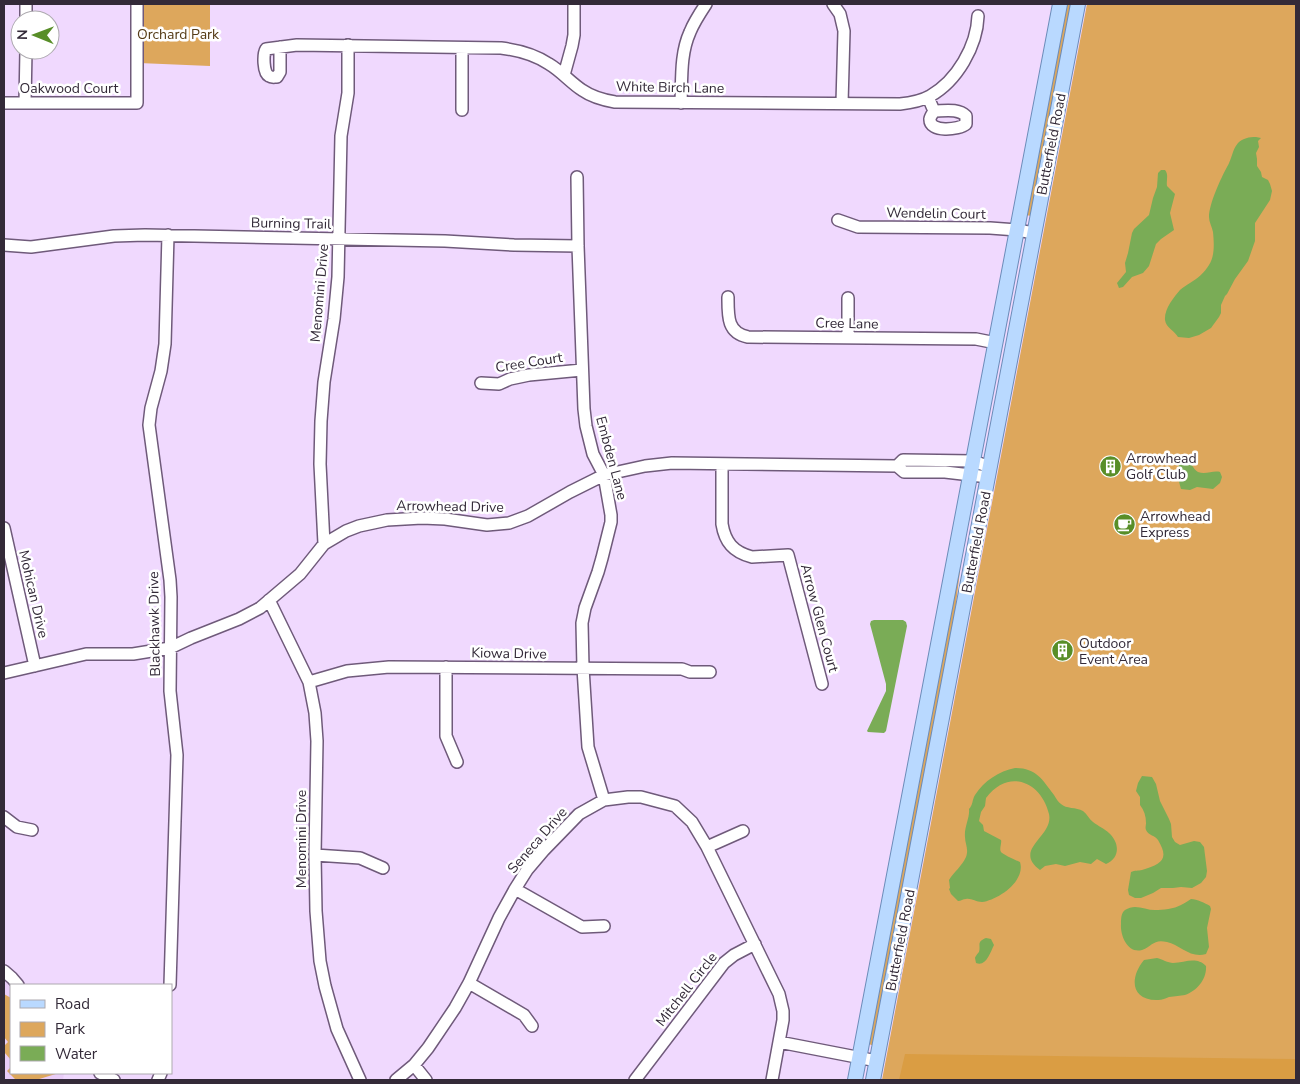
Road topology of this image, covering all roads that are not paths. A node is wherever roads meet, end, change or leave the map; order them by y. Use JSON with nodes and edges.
{"nodes":[{"id":1,"x":137,"y":4,"type":"edge"},
{"id":2,"x":574,"y":4,"type":"edge"},
{"id":3,"x":706,"y":4,"type":"edge"},
{"id":4,"x":833,"y":4,"type":"edge"},
{"id":5,"x":1060,"y":4,"type":"edge"},
{"id":6,"x":1078,"y":4,"type":"edge"},
{"id":7,"x":978,"y":16,"type":"dead end"},
{"id":8,"x":348,"y":45,"type":"junction"},
{"id":9,"x":280,"y":47,"type":"junction"},
{"id":10,"x":462,"y":48,"type":"junction"},
{"id":11,"x":26,"y":60,"type":"edge"},
{"id":12,"x":564,"y":74,"type":"junction"},
{"id":13,"x":928,"y":97,"type":"junction"},
{"id":14,"x":4,"y":103,"type":"edge"},
{"id":15,"x":25,"y":103,"type":"junction"},
{"id":16,"x":681,"y":103,"type":"junction"},
{"id":17,"x":842,"y":104,"type":"junction"},
{"id":18,"x":462,"y":110,"type":"dead end"},
{"id":19,"x":934,"y":111,"type":"dead end"},
{"id":20,"x":577,"y":177,"type":"dead end"},
{"id":21,"x":838,"y":220,"type":"dead end"},
{"id":22,"x":1017,"y":230,"type":"junction"},
{"id":23,"x":1034,"y":233,"type":"junction"},
{"id":24,"x":168,"y":235,"type":"junction"},
{"id":25,"x":339,"y":238,"type":"junction"},
{"id":26,"x":4,"y":245,"type":"edge"},
{"id":27,"x":578,"y":246,"type":"junction"},
{"id":28,"x":728,"y":297,"type":"dead end"},
{"id":29,"x":848,"y":298,"type":"dead end"},
{"id":30,"x":848,"y":338,"type":"junction"},
{"id":31,"x":996,"y":343,"type":"junction"},
{"id":32,"x":582,"y":370,"type":"junction"},
{"id":33,"x":481,"y":383,"type":"dead end"},
{"id":34,"x":973,"y":461,"type":"junction"},
{"id":35,"x":722,"y":464,"type":"junction"},
{"id":36,"x":897,"y":466,"type":"junction"},
{"id":37,"x":989,"y":472,"type":"junction"},
{"id":38,"x":604,"y":475,"type":"junction"},
{"id":39,"x":970,"y":476,"type":"junction"},
{"id":40,"x":4,"y":528,"type":"edge"},
{"id":41,"x":324,"y":544,"type":"junction"},
{"id":42,"x":269,"y":600,"type":"junction"},
{"id":43,"x":170,"y":648,"type":"junction"},
{"id":44,"x":35,"y":666,"type":"junction"},
{"id":45,"x":446,"y":667,"type":"junction"},
{"id":46,"x":583,"y":668,"type":"junction"},
{"id":47,"x":710,"y":672,"type":"dead end"},
{"id":48,"x":4,"y":673,"type":"edge"},
{"id":49,"x":309,"y":682,"type":"junction"},
{"id":50,"x":822,"y":684,"type":"dead end"},
{"id":51,"x":457,"y":762,"type":"dead end"},
{"id":52,"x":604,"y":800,"type":"junction"},
{"id":53,"x":4,"y":817,"type":"edge"},
{"id":54,"x":32,"y":830,"type":"dead end"},
{"id":55,"x":743,"y":831,"type":"dead end"},
{"id":56,"x":707,"y":847,"type":"junction"},
{"id":57,"x":315,"y":855,"type":"junction"},
{"id":58,"x":383,"y":868,"type":"dead end"},
{"id":59,"x":515,"y":889,"type":"junction"},
{"id":60,"x":604,"y":926,"type":"dead end"},
{"id":61,"x":755,"y":944,"type":"junction"},
{"id":62,"x":4,"y":971,"type":"edge"},
{"id":63,"x":469,"y":983,"type":"junction"},
{"id":64,"x":17,"y":984,"type":"edge"},
{"id":65,"x":170,"y":984,"type":"edge"},
{"id":66,"x":532,"y":1026,"type":"dead end"},
{"id":67,"x":779,"y":1042,"type":"junction"},
{"id":68,"x":860,"y":1057,"type":"junction"},
{"id":69,"x":877,"y":1061,"type":"junction"},
{"id":70,"x":414,"y":1064,"type":"junction"},
{"id":71,"x":102,"y":1074,"type":"edge"},
{"id":72,"x":114,"y":1080,"type":"edge"},
{"id":73,"x":360,"y":1080,"type":"edge"},
{"id":74,"x":396,"y":1080,"type":"edge"},
{"id":75,"x":426,"y":1080,"type":"edge"},
{"id":76,"x":635,"y":1080,"type":"edge"},
{"id":77,"x":772,"y":1080,"type":"edge"},
{"id":78,"x":855,"y":1080,"type":"edge"},
{"id":79,"x":873,"y":1080,"type":"edge"}],
"edges":[{"from":1,"to":15,"type":"street","name":"Oakwood Court"},
{"from":2,"to":12,"type":"street"},
{"from":3,"to":16,"type":"street"},
{"from":4,"to":17,"type":"street"},
{"from":5,"to":22,"type":"main road","name":"Butterfield Road"},
{"from":6,"to":23,"type":"main road","name":"Butterfield Road"},
{"from":7,"to":13,"type":"street","name":"White Birch Lane"},
{"from":8,"to":9,"type":"street","name":"White Birch Lane"},
{"from":8,"to":10,"type":"street","name":"White Birch Lane"},
{"from":8,"to":25,"type":"street","name":"Menomini Drive"},
{"from":9,"to":9,"type":"street","name":"White Birch Lane"},
{"from":10,"to":12,"type":"street","name":"White Birch Lane"},
{"from":10,"to":18,"type":"street"},
{"from":11,"to":15,"type":"street"},
{"from":12,"to":16,"type":"street","name":"White Birch Lane"},
{"from":13,"to":17,"type":"street","name":"White Birch Lane"},
{"from":13,"to":19,"type":"street"},
{"from":14,"to":15,"type":"street","name":"Oakwood Court"},
{"from":16,"to":17,"type":"street","name":"White Birch Lane"},
{"from":20,"to":27,"type":"street","name":"Embden Lane"},
{"from":21,"to":22,"type":"street","name":"Wendelin Court"},
{"from":22,"to":23,"type":"street","name":"Wendelin Court"},
{"from":22,"to":31,"type":"main road","name":"Butterfield Road"},
{"from":23,"to":37,"type":"main road","name":"Butterfield Road"},
{"from":24,"to":25,"type":"street","name":"Burning Trail"},
{"from":24,"to":26,"type":"street","name":"Burning Trail"},
{"from":24,"to":43,"type":"street","name":"Blackhawk Drive"},
{"from":25,"to":27,"type":"street","name":"Burning Trail"},
{"from":25,"to":41,"type":"street","name":"Menomini Drive"},
{"from":27,"to":32,"type":"street","name":"Embden Lane"},
{"from":28,"to":30,"type":"street","name":"Cree Lane"},
{"from":29,"to":30,"type":"street"},
{"from":30,"to":31,"type":"street","name":"Cree Lane"},
{"from":31,"to":34,"type":"main road","name":"Butterfield Road"},
{"from":32,"to":33,"type":"street","name":"Cree Court"},
{"from":32,"to":38,"type":"street","name":"Embden Lane"},
{"from":34,"to":36,"type":"street","name":"Arrowhead Drive"},
{"from":34,"to":37,"type":"street","name":"Arrowhead Drive"},
{"from":34,"to":39,"type":"main road","name":"Butterfield Road"},
{"from":35,"to":36,"type":"street","name":"Arrowhead Drive"},
{"from":35,"to":38,"type":"street","name":"Arrowhead Drive"},
{"from":35,"to":50,"type":"street","name":"Arrow Glen Court"},
{"from":36,"to":39,"type":"street","name":"Arrowhead Drive"},
{"from":37,"to":39,"type":"street","name":"Arrowhead Drive"},
{"from":37,"to":69,"type":"main road","name":"Butterfield Road"},
{"from":38,"to":41,"type":"street","name":"Arrowhead Drive"},
{"from":38,"to":46,"type":"street","name":"Embden Lane"},
{"from":39,"to":68,"type":"main road","name":"Butterfield Road"},
{"from":40,"to":44,"type":"street","name":"Mohican Drive"},
{"from":41,"to":42,"type":"street","name":"Arrowhead Drive"},
{"from":42,"to":43,"type":"street","name":"Arrowhead Drive"},
{"from":42,"to":49,"type":"street","name":"Menomini Drive"},
{"from":43,"to":44,"type":"street","name":"Arrowhead Drive"},
{"from":43,"to":65,"type":"street","name":"Blackhawk Drive"},
{"from":44,"to":48,"type":"street","name":"Arrowhead Drive"},
{"from":45,"to":46,"type":"street","name":"Kiowa Drive"},
{"from":45,"to":49,"type":"street","name":"Kiowa Drive"},
{"from":45,"to":51,"type":"street"},
{"from":46,"to":47,"type":"street","name":"Kiowa Drive"},
{"from":46,"to":52,"type":"street","name":"Embden Lane"},
{"from":49,"to":57,"type":"street","name":"Menomini Drive"},
{"from":52,"to":56,"type":"street","name":"Seneca Drive"},
{"from":52,"to":59,"type":"street","name":"Seneca Drive"},
{"from":53,"to":54,"type":"street"},
{"from":55,"to":56,"type":"street"},
{"from":56,"to":61,"type":"street","name":"Seneca Drive"},
{"from":57,"to":58,"type":"street"},
{"from":57,"to":73,"type":"street","name":"Menomini Drive"},
{"from":59,"to":60,"type":"street"},
{"from":59,"to":63,"type":"street","name":"Seneca Drive"},
{"from":61,"to":67,"type":"street"},
{"from":61,"to":76,"type":"street","name":"Mitchell Circle"},
{"from":62,"to":64,"type":"street"},
{"from":63,"to":66,"type":"street"},
{"from":63,"to":70,"type":"street","name":"Seneca Drive"},
{"from":67,"to":68,"type":"street"},
{"from":67,"to":77,"type":"street"},
{"from":68,"to":69,"type":"street"},
{"from":68,"to":78,"type":"main road","name":"Butterfield Road"},
{"from":69,"to":79,"type":"main road","name":"Butterfield Road"},
{"from":70,"to":74,"type":"street","name":"Seneca Drive"},
{"from":70,"to":75,"type":"street"},
{"from":71,"to":72,"type":"street"}]}
